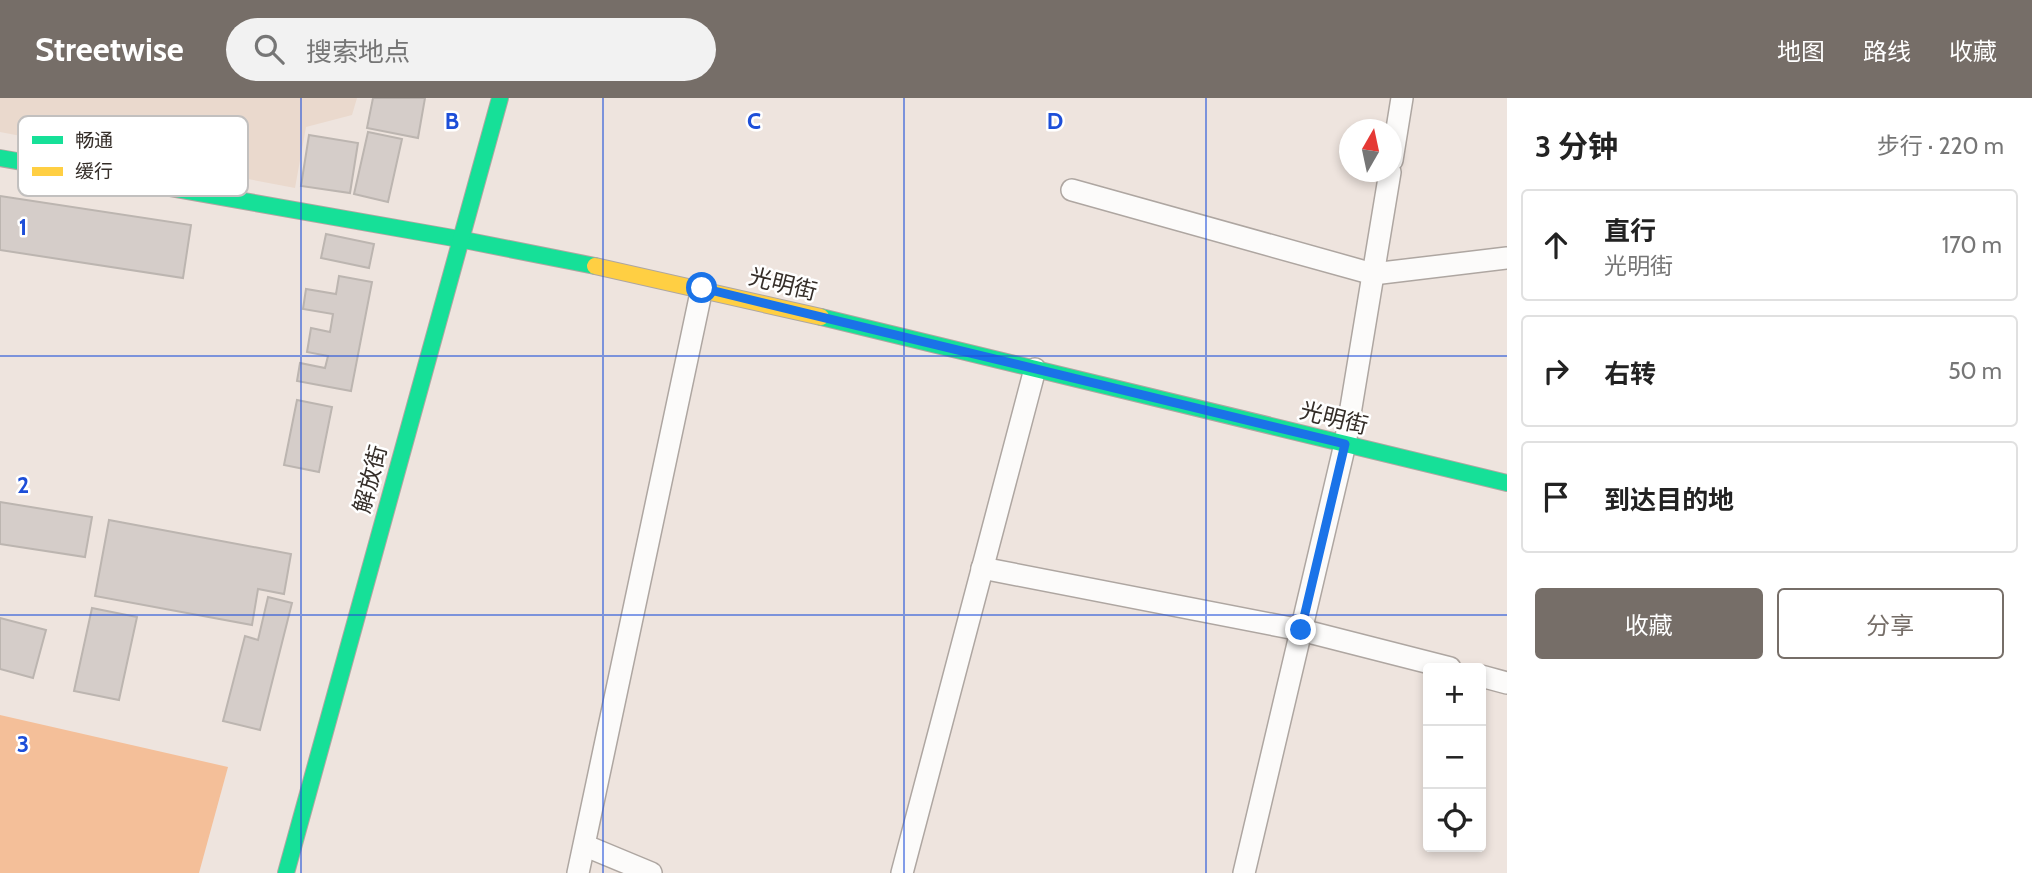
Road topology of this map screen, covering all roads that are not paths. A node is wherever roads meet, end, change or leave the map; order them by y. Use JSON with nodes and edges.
{"nodes":[{"id":1,"x":500,"y":98,"type":"edge"},
{"id":2,"x":1402,"y":98,"type":"edge"},
{"id":3,"x":1398,"y":119,"type":"edge"},
{"id":4,"x":0,"y":158,"type":"edge"},
{"id":5,"x":18,"y":161,"type":"edge"},
{"id":6,"x":1388,"y":182,"type":"edge"},
{"id":7,"x":1072,"y":190,"type":"dead end"},
{"id":8,"x":216,"y":196,"type":"edge"},
{"id":9,"x":460,"y":239,"type":"junction"},
{"id":10,"x":1507,"y":258,"type":"edge"},
{"id":11,"x":1373,"y":274,"type":"junction"},
{"id":12,"x":702,"y":288,"type":"junction"},
{"id":13,"x":1035,"y":369,"type":"junction"},
{"id":14,"x":1345,"y":444,"type":"junction"},
{"id":15,"x":1507,"y":483,"type":"edge"},
{"id":16,"x":982,"y":568,"type":"junction"},
{"id":17,"x":1301,"y":630,"type":"junction"},
{"id":18,"x":1430,"y":663,"type":"edge"},
{"id":19,"x":1486,"y":677,"type":"edge"},
{"id":20,"x":1507,"y":683,"type":"edge"},
{"id":21,"x":586,"y":846,"type":"junction"},
{"id":22,"x":286,"y":873,"type":"edge"},
{"id":23,"x":578,"y":873,"type":"edge"},
{"id":24,"x":651,"y":873,"type":"edge"},
{"id":25,"x":902,"y":873,"type":"edge"},
{"id":26,"x":1244,"y":873,"type":"edge"}],
"edges":[{"from":1,"to":9,"type":"street","name":"解放街"},
{"from":2,"to":3,"type":"street"},
{"from":4,"to":5,"type":"street","name":"光明街"},
{"from":6,"to":11,"type":"street"},
{"from":7,"to":11,"type":"street"},
{"from":8,"to":9,"type":"street","name":"光明街"},
{"from":9,"to":12,"type":"street","name":"光明街"},
{"from":9,"to":22,"type":"street","name":"解放街"},
{"from":10,"to":11,"type":"street"},
{"from":11,"to":14,"type":"street"},
{"from":12,"to":13,"type":"street","name":"光明街"},
{"from":12,"to":21,"type":"street"},
{"from":13,"to":14,"type":"street","name":"光明街"},
{"from":13,"to":16,"type":"street"},
{"from":14,"to":15,"type":"street","name":"光明街"},
{"from":14,"to":17,"type":"street"},
{"from":16,"to":17,"type":"street"},
{"from":16,"to":25,"type":"street"},
{"from":17,"to":18,"type":"street"},
{"from":17,"to":26,"type":"street"},
{"from":19,"to":20,"type":"street"},
{"from":21,"to":23,"type":"street"},
{"from":21,"to":24,"type":"street"}]}
